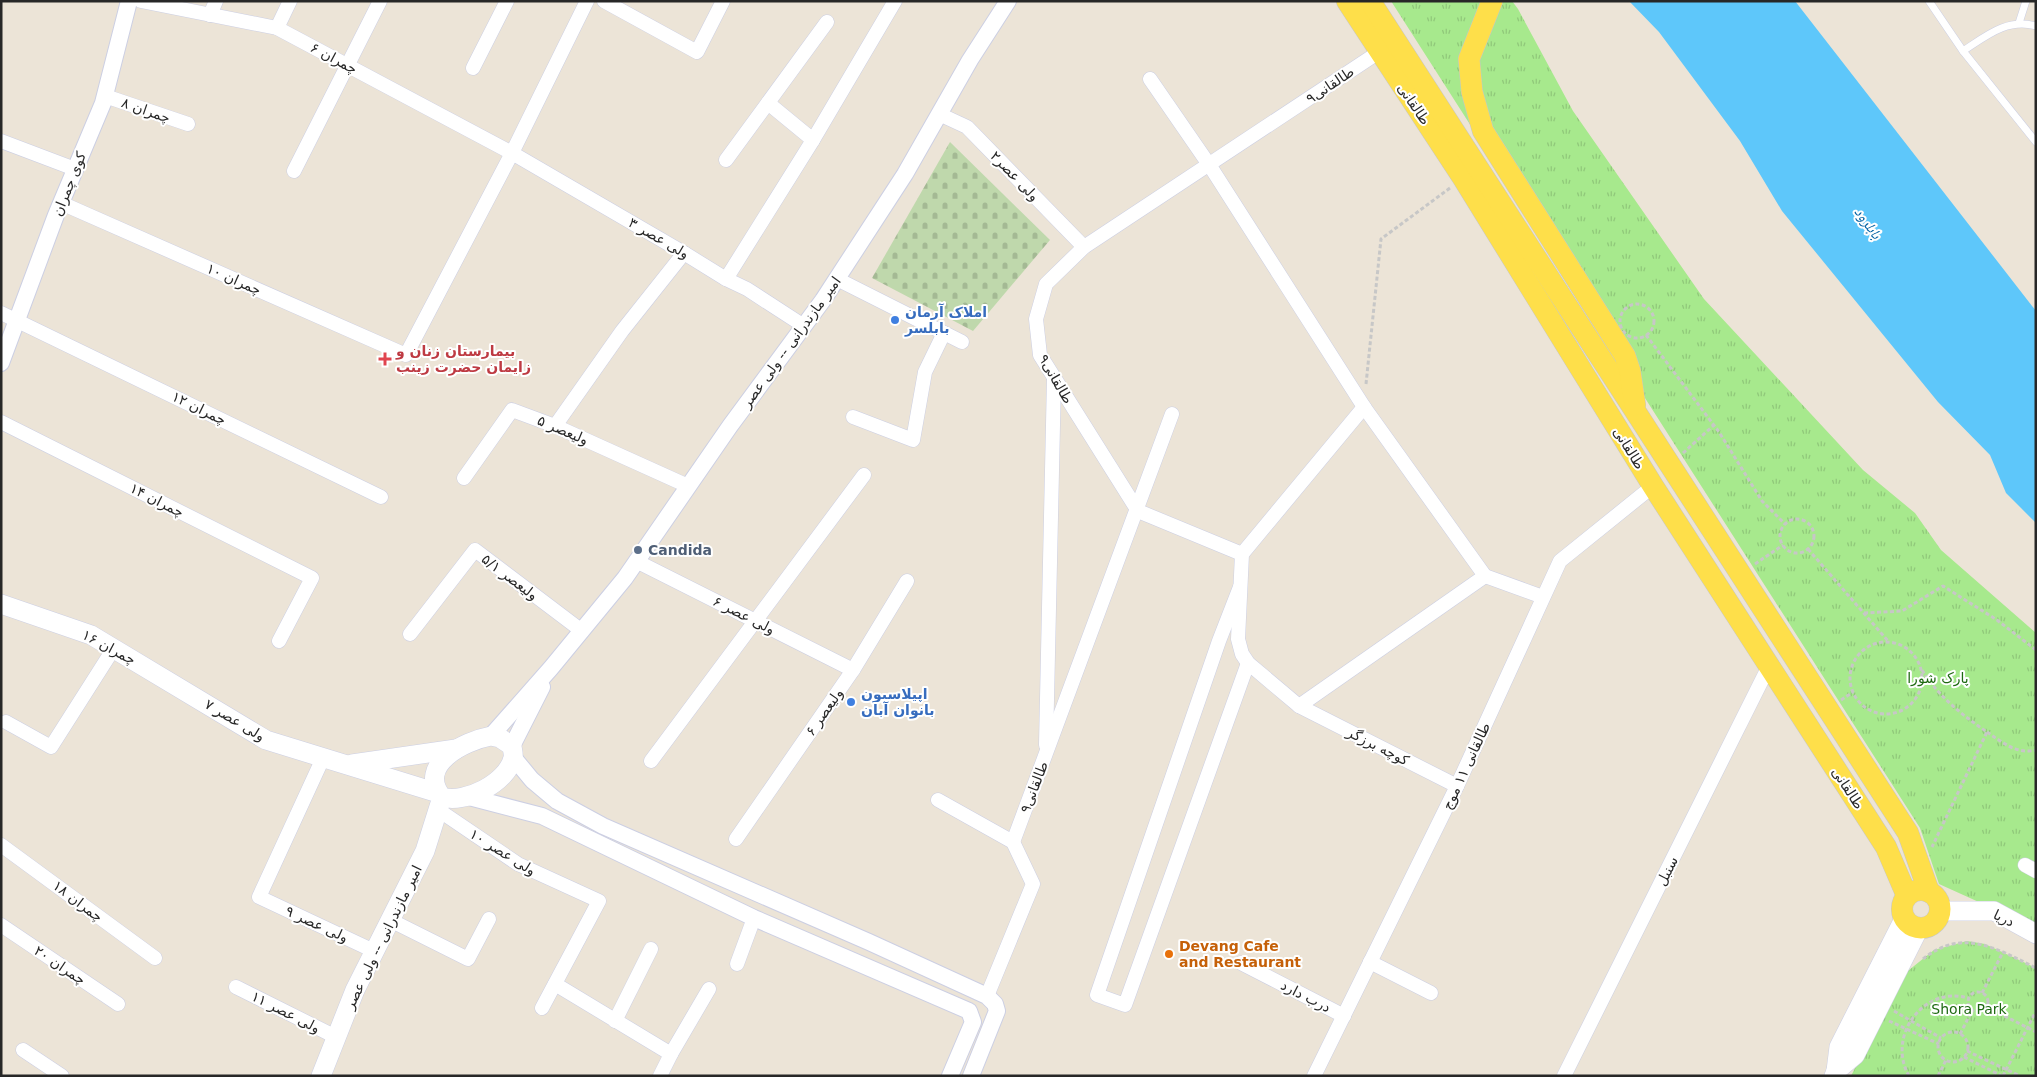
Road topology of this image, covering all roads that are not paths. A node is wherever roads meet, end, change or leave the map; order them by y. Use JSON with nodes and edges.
{"nodes":[{"id":1,"x":129,"y":1,"type":"edge"},
{"id":2,"x":141,"y":1,"type":"edge"},
{"id":3,"x":216,"y":1,"type":"edge"},
{"id":4,"x":290,"y":1,"type":"edge"},
{"id":5,"x":380,"y":1,"type":"edge"},
{"id":6,"x":507,"y":1,"type":"edge"},
{"id":7,"x":587,"y":1,"type":"edge"},
{"id":8,"x":604,"y":1,"type":"edge"},
{"id":9,"x":723,"y":1,"type":"edge"},
{"id":10,"x":895,"y":1,"type":"edge"},
{"id":11,"x":1347,"y":1,"type":"edge"},
{"id":12,"x":1370,"y":1,"type":"edge"},
{"id":13,"x":1492,"y":1,"type":"edge"},
{"id":14,"x":1929,"y":1,"type":"edge"},
{"id":15,"x":2026,"y":1,"type":"edge"},
{"id":16,"x":1006,"y":2,"type":"edge"},
{"id":17,"x":210,"y":15,"type":"junction"},
{"id":18,"x":827,"y":22,"type":"dead end"},
{"id":19,"x":2019,"y":23,"type":"junction"},
{"id":20,"x":2036,"y":26,"type":"edge"},
{"id":21,"x":277,"y":28,"type":"junction"},
{"id":22,"x":1964,"y":51,"type":"junction"},
{"id":23,"x":1379,"y":52,"type":"junction"},
{"id":24,"x":349,"y":66,"type":"junction"},
{"id":25,"x":473,"y":68,"type":"dead end"},
{"id":26,"x":1150,"y":79,"type":"dead end"},
{"id":27,"x":105,"y":96,"type":"junction"},
{"id":28,"x":768,"y":103,"type":"junction"},
{"id":29,"x":939,"y":114,"type":"junction"},
{"id":30,"x":188,"y":124,"type":"dead end"},
{"id":31,"x":813,"y":140,"type":"junction"},
{"id":32,"x":1,"y":141,"type":"edge"},
{"id":33,"x":2036,"y":142,"type":"edge"},
{"id":34,"x":512,"y":153,"type":"junction"},
{"id":35,"x":726,"y":160,"type":"dead end"},
{"id":36,"x":1210,"y":166,"type":"junction"},
{"id":37,"x":75,"y":169,"type":"junction"},
{"id":38,"x":294,"y":171,"type":"dead end"},
{"id":39,"x":62,"y":203,"type":"junction"},
{"id":40,"x":1084,"y":247,"type":"junction"},
{"id":41,"x":684,"y":253,"type":"junction"},
{"id":42,"x":726,"y":279,"type":"junction"},
{"id":43,"x":837,"y":279,"type":"junction"},
{"id":44,"x":1,"y":313,"type":"edge"},
{"id":45,"x":17,"y":320,"type":"junction"},
{"id":46,"x":804,"y":326,"type":"junction"},
{"id":47,"x":944,"y":333,"type":"junction"},
{"id":48,"x":962,"y":342,"type":"dead end"},
{"id":49,"x":1,"y":363,"type":"edge"},
{"id":50,"x":1054,"y":378,"type":"junction"},
{"id":51,"x":1364,"y":407,"type":"junction"},
{"id":52,"x":1636,"y":412,"type":"junction"},
{"id":53,"x":1172,"y":414,"type":"dead end"},
{"id":54,"x":853,"y":417,"type":"dead end"},
{"id":55,"x":1,"y":422,"type":"edge"},
{"id":56,"x":555,"y":426,"type":"junction"},
{"id":57,"x":864,"y":475,"type":"dead end"},
{"id":58,"x":464,"y":478,"type":"dead end"},
{"id":59,"x":688,"y":486,"type":"junction"},
{"id":60,"x":1653,"y":486,"type":"junction"},
{"id":61,"x":381,"y":497,"type":"dead end"},
{"id":62,"x":1138,"y":511,"type":"junction"},
{"id":63,"x":1242,"y":554,"type":"junction"},
{"id":64,"x":636,"y":561,"type":"junction"},
{"id":65,"x":1485,"y":576,"type":"junction"},
{"id":66,"x":907,"y":581,"type":"dead end"},
{"id":67,"x":1240,"y":587,"type":"junction"},
{"id":68,"x":1543,"y":597,"type":"junction"},
{"id":69,"x":1,"y":604,"type":"edge"},
{"id":70,"x":755,"y":621,"type":"junction"},
{"id":71,"x":582,"y":631,"type":"junction"},
{"id":72,"x":410,"y":634,"type":"dead end"},
{"id":73,"x":279,"y":641,"type":"dead end"},
{"id":74,"x":114,"y":648,"type":"junction"},
{"id":75,"x":1248,"y":663,"type":"junction"},
{"id":76,"x":1769,"y":666,"type":"junction"},
{"id":77,"x":551,"y":668,"type":"junction"},
{"id":78,"x":852,"y":670,"type":"junction"},
{"id":79,"x":184,"y":689,"type":"joint"},
{"id":80,"x":1299,"y":706,"type":"junction"},
{"id":81,"x":6,"y":722,"type":"dead end"},
{"id":82,"x":491,"y":736,"type":"junction"},
{"id":83,"x":458,"y":748,"type":"junction"},
{"id":84,"x":513,"y":751,"type":"junction"},
{"id":85,"x":1046,"y":755,"type":"junction"},
{"id":86,"x":323,"y":758,"type":"junction"},
{"id":87,"x":651,"y":761,"type":"dead end"},
{"id":88,"x":346,"y":765,"type":"junction"},
{"id":89,"x":1457,"y":786,"type":"junction"},
{"id":90,"x":469,"y":797,"type":"junction"},
{"id":91,"x":439,"y":800,"type":"junction"},
{"id":92,"x":938,"y":800,"type":"dead end"},
{"id":93,"x":736,"y":839,"type":"dead end"},
{"id":94,"x":1013,"y":842,"type":"junction"},
{"id":95,"x":1,"y":844,"type":"edge"},
{"id":96,"x":1929,"y":892,"type":"junction"},
{"id":97,"x":1907,"y":896,"type":"junction"},
{"id":98,"x":1940,"y":911,"type":"junction"},
{"id":99,"x":754,"y":918,"type":"junction"},
{"id":100,"x":489,"y":919,"type":"dead end"},
{"id":101,"x":390,"y":920,"type":"junction"},
{"id":102,"x":816,"y":920,"type":"junction"},
{"id":103,"x":1911,"y":924,"type":"junction"},
{"id":104,"x":1,"y":925,"type":"edge"},
{"id":105,"x":2036,"y":934,"type":"edge"},
{"id":106,"x":806,"y":941,"type":"junction"},
{"id":107,"x":651,"y":949,"type":"dead end"},
{"id":108,"x":374,"y":951,"type":"junction"},
{"id":109,"x":155,"y":958,"type":"dead end"},
{"id":110,"x":1370,"y":962,"type":"junction"},
{"id":111,"x":1241,"y":963,"type":"dead end"},
{"id":112,"x":737,"y":964,"type":"dead end"},
{"id":113,"x":554,"y":984,"type":"junction"},
{"id":114,"x":236,"y":987,"type":"dead end"},
{"id":115,"x":709,"y":989,"type":"dead end"},
{"id":116,"x":1431,"y":993,"type":"dead end"},
{"id":117,"x":987,"y":996,"type":"junction"},
{"id":118,"x":118,"y":1004,"type":"dead end"},
{"id":119,"x":542,"y":1008,"type":"dead end"},
{"id":120,"x":1344,"y":1016,"type":"junction"},
{"id":121,"x":615,"y":1021,"type":"junction"},
{"id":122,"x":336,"y":1037,"type":"junction"},
{"id":123,"x":22,"y":1050,"type":"dead end"},
{"id":124,"x":671,"y":1054,"type":"junction"},
{"id":125,"x":1835,"y":1073,"type":"edge"},
{"id":126,"x":62,"y":1076,"type":"edge"},
{"id":127,"x":321,"y":1076,"type":"edge"},
{"id":128,"x":660,"y":1076,"type":"edge"},
{"id":129,"x":950,"y":1076,"type":"edge"},
{"id":130,"x":971,"y":1076,"type":"edge"},
{"id":131,"x":1314,"y":1076,"type":"edge"},
{"id":132,"x":1564,"y":1076,"type":"edge"}],
"edges":[{"from":1,"to":27,"type":"street","name":"کوی چمران"},
{"from":2,"to":17,"type":"street","name":"چمران ۶"},
{"from":3,"to":17,"type":"street"},
{"from":4,"to":21,"type":"street"},
{"from":5,"to":24,"type":"street"},
{"from":6,"to":25,"type":"street"},
{"from":7,"to":34,"type":"street"},
{"from":8,"to":9,"type":"street"},
{"from":10,"to":31,"type":"street"},
{"from":11,"to":23,"type":"main road","name":"طالقانی"},
{"from":12,"to":52,"type":"main road","name":"طالقانی"},
{"from":13,"to":52,"type":"main road"},
{"from":14,"to":22,"type":"lane"},
{"from":15,"to":19,"type":"lane"},
{"from":16,"to":29,"type":"street","name":"امیر مازندرانی -- ولی عصر"},
{"from":17,"to":21,"type":"street","name":"چمران ۶"},
{"from":18,"to":28,"type":"street"},
{"from":19,"to":20,"type":"lane"},
{"from":19,"to":22,"type":"lane"},
{"from":21,"to":24,"type":"street","name":"چمران ۶"},
{"from":22,"to":33,"type":"lane"},
{"from":23,"to":36,"type":"street","name":"طالقانی۹"},
{"from":23,"to":60,"type":"main road","name":"طالقانی"},
{"from":24,"to":34,"type":"street","name":"چمران ۶"},
{"from":24,"to":38,"type":"street"},
{"from":26,"to":36,"type":"street"},
{"from":27,"to":30,"type":"street","name":"چمران ۸"},
{"from":27,"to":37,"type":"street","name":"کوی چمران"},
{"from":28,"to":31,"type":"street"},
{"from":28,"to":35,"type":"street"},
{"from":29,"to":40,"type":"street","name":"ولی عصر۲"},
{"from":29,"to":43,"type":"street","name":"امیر مازندرانی -- ولی عصر"},
{"from":31,"to":42,"type":"street"},
{"from":32,"to":37,"type":"street"},
{"from":34,"to":39,"type":"street","name":"چمران ۱۰"},
{"from":34,"to":41,"type":"street","name":"ولی عصر ۳"},
{"from":36,"to":40,"type":"street","name":"طالقانی۹"},
{"from":36,"to":51,"type":"street"},
{"from":37,"to":39,"type":"street","name":"کوی چمران"},
{"from":39,"to":45,"type":"street","name":"کوی چمران"},
{"from":40,"to":50,"type":"street","name":"طالقانی۹"},
{"from":41,"to":42,"type":"street","name":"ولی عصر ۳"},
{"from":41,"to":56,"type":"street"},
{"from":42,"to":46,"type":"street","name":"ولی عصر ۳"},
{"from":43,"to":46,"type":"street","name":"امیر مازندرانی -- ولی عصر"},
{"from":43,"to":47,"type":"street"},
{"from":44,"to":45,"type":"street","name":"چمران ۱۲"},
{"from":45,"to":49,"type":"street","name":"کوی چمران"},
{"from":45,"to":61,"type":"street","name":"چمران ۱۲"},
{"from":46,"to":59,"type":"street","name":"امیر مازندرانی -- ولی عصر"},
{"from":47,"to":48,"type":"street"},
{"from":47,"to":54,"type":"street"},
{"from":50,"to":62,"type":"street","name":"طالقانی۹"},
{"from":50,"to":85,"type":"street"},
{"from":51,"to":63,"type":"street"},
{"from":51,"to":65,"type":"street"},
{"from":52,"to":96,"type":"main road","name":"طالقانی"},
{"from":53,"to":62,"type":"street"},
{"from":55,"to":73,"type":"street","name":"چمران ۱۴"},
{"from":56,"to":58,"type":"street","name":"ولیعصر ۵"},
{"from":56,"to":59,"type":"street","name":"ولیعصر ۵"},
{"from":57,"to":70,"type":"street"},
{"from":59,"to":64,"type":"street","name":"امیر مازندرانی -- ولی عصر"},
{"from":60,"to":68,"type":"street","name":"طالقانی ۱۱ موج"},
{"from":60,"to":76,"type":"main road","name":"طالقانی"},
{"from":62,"to":63,"type":"street"},
{"from":62,"to":85,"type":"street","name":"طالقانی۹"},
{"from":63,"to":67,"type":"street"},
{"from":64,"to":70,"type":"street","name":"ولی عصر ۶"},
{"from":64,"to":71,"type":"street","name":"امیر مازندرانی -- ولی عصر"},
{"from":65,"to":68,"type":"street"},
{"from":65,"to":80,"type":"street"},
{"from":66,"to":78,"type":"street","name":"ولیعصر ۶"},
{"from":67,"to":75,"type":"street"},
{"from":67,"to":75,"type":"street"},
{"from":68,"to":89,"type":"street","name":"طالقانی ۱۱ موج"},
{"from":69,"to":74,"type":"main road","name":"چمران ۱۶"},
{"from":70,"to":78,"type":"street","name":"ولی عصر ۶"},
{"from":70,"to":87,"type":"street"},
{"from":71,"to":72,"type":"street","name":"ولیعصر ۵/۱"},
{"from":71,"to":77,"type":"street","name":"امیر مازندرانی -- ولی عصر"},
{"from":74,"to":79,"type":"main road","name":"چمران ۱۶"},
{"from":74,"to":81,"type":"street"},
{"from":75,"to":80,"type":"street","name":"کوچه برزگر"},
{"from":76,"to":97,"type":"main road","name":"طالقانی"},
{"from":76,"to":132,"type":"street","name":"سنبل"},
{"from":77,"to":82,"type":"street"},
{"from":77,"to":84,"type":"street"},
{"from":78,"to":93,"type":"street","name":"ولیعصر ۶"},
{"from":79,"to":86,"type":"main road","name":"ولی عصر ۷"},
{"from":80,"to":89,"type":"street","name":"کوچه برزگر"},
{"from":82,"to":83,"type":"main road"},
{"from":82,"to":84,"type":"main road"},
{"from":83,"to":88,"type":"main road","name":"ولی عصر ۷"},
{"from":83,"to":91,"type":"main road"},
{"from":84,"to":90,"type":"main road"},
{"from":84,"to":102,"type":"street"},
{"from":85,"to":94,"type":"street","name":"طالقانی۹"},
{"from":86,"to":88,"type":"main road","name":"ولی عصر ۷"},
{"from":86,"to":108,"type":"street","name":"ولی عصر ۹"},
{"from":88,"to":91,"type":"main road","name":"ولی عصر ۷"},
{"from":89,"to":110,"type":"street","name":"طالقانی ۱۱ موج"},
{"from":90,"to":91,"type":"main road","name":"ولی عصر ۷"},
{"from":90,"to":99,"type":"street"},
{"from":91,"to":101,"type":"main road","name":"امیر مازندرانی -- ولی عصر"},
{"from":91,"to":113,"type":"street","name":"ولی عصر ۱۰"},
{"from":92,"to":94,"type":"street"},
{"from":94,"to":117,"type":"street"},
{"from":95,"to":109,"type":"street","name":"چمران ۱۸"},
{"from":96,"to":97,"type":"main road"},
{"from":96,"to":98,"type":"main road"},
{"from":97,"to":103,"type":"main road"},
{"from":98,"to":103,"type":"main road"},
{"from":98,"to":105,"type":"main road","name":"دریا"},
{"from":99,"to":106,"type":"street"},
{"from":99,"to":112,"type":"street"},
{"from":100,"to":101,"type":"street"},
{"from":101,"to":108,"type":"main road","name":"امیر مازندرانی -- ولی عصر"},
{"from":102,"to":106,"type":"street"},
{"from":102,"to":117,"type":"street"},
{"from":103,"to":125,"type":"main road"},
{"from":104,"to":118,"type":"street","name":"چمران ۲۰"},
{"from":106,"to":129,"type":"street"},
{"from":107,"to":121,"type":"street"},
{"from":108,"to":122,"type":"main road","name":"امیر مازندرانی -- ولی عصر"},
{"from":110,"to":116,"type":"street"},
{"from":110,"to":120,"type":"street","name":"طالقانی ۱۱ موج"},
{"from":111,"to":120,"type":"street","name":"درب دارد"},
{"from":113,"to":119,"type":"street"},
{"from":113,"to":121,"type":"street"},
{"from":114,"to":122,"type":"street","name":"ولی عصر ۱۱"},
{"from":115,"to":124,"type":"street"},
{"from":117,"to":130,"type":"street"},
{"from":120,"to":131,"type":"street","name":"طالقانی ۱۱ موج"},
{"from":121,"to":124,"type":"street"},
{"from":122,"to":127,"type":"main road","name":"امیر مازندرانی -- ولی عصر"},
{"from":123,"to":126,"type":"street"},
{"from":124,"to":128,"type":"street"}]}
